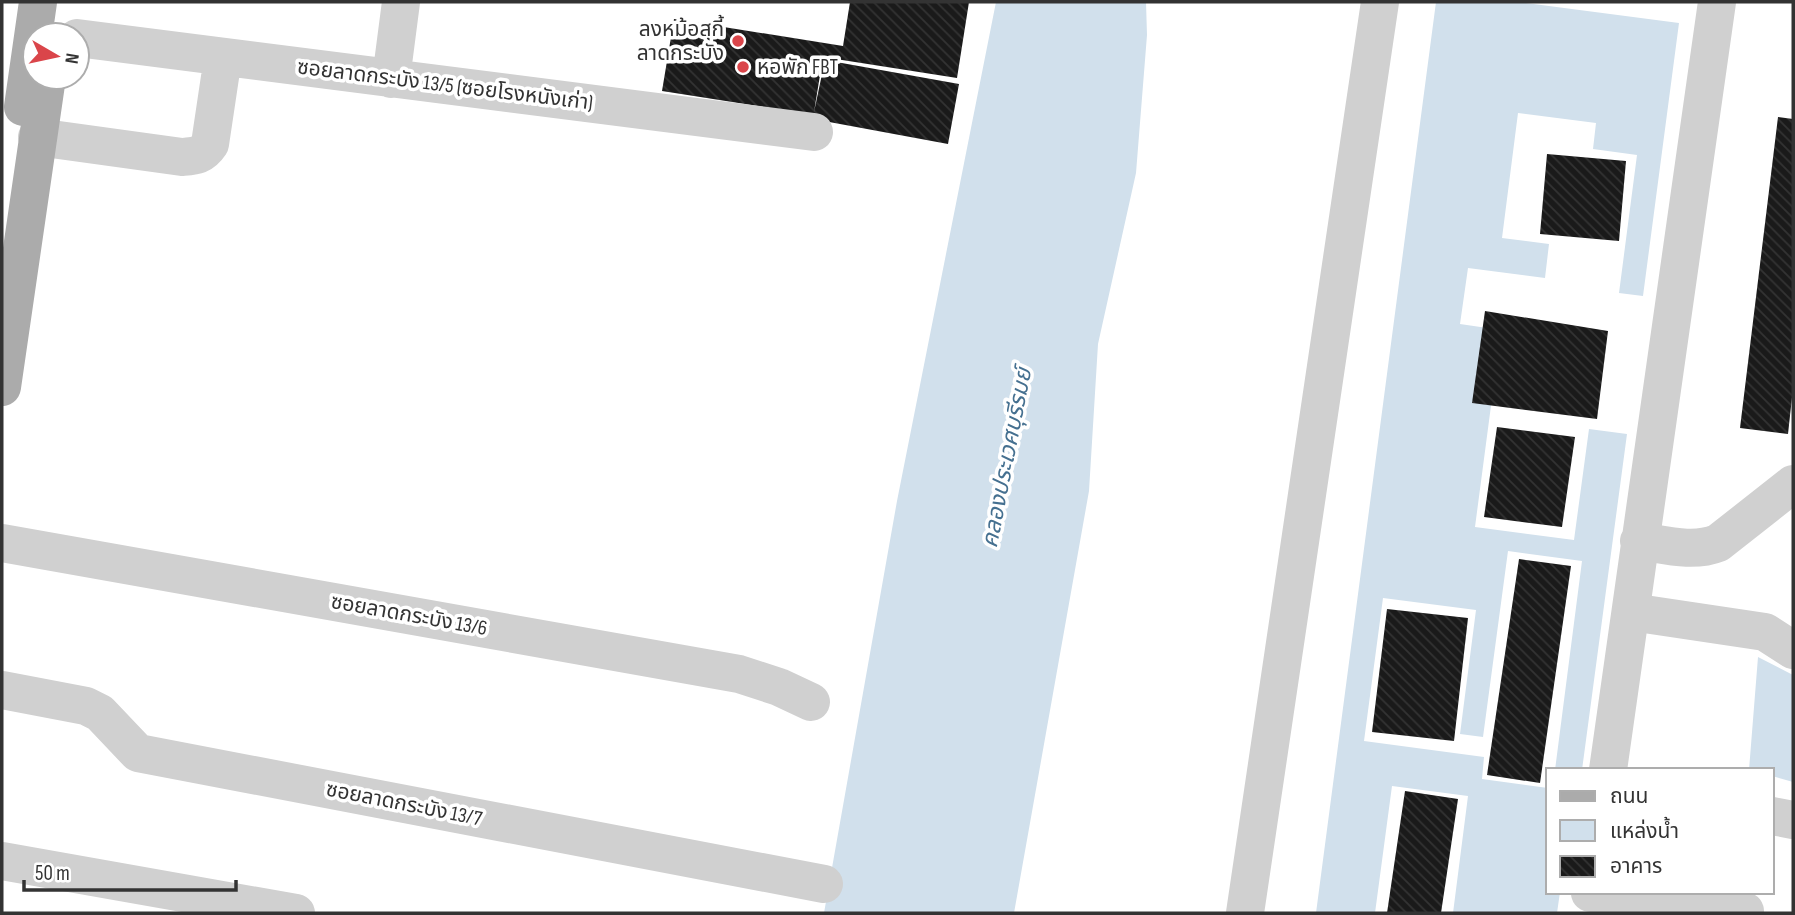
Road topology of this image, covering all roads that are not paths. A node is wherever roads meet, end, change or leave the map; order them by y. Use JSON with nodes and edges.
{"nodes":[{"id":1,"x":38,"y":2,"type":"edge"},
{"id":2,"x":58,"y":2,"type":"edge"},
{"id":3,"x":401,"y":2,"type":"edge"},
{"id":4,"x":1380,"y":2,"type":"edge"},
{"id":5,"x":1717,"y":2,"type":"edge"},
{"id":6,"x":55,"y":21,"type":"edge"},
{"id":7,"x":91,"y":40,"type":"edge"},
{"id":8,"x":223,"y":57,"type":"junction"},
{"id":9,"x":391,"y":79,"type":"junction"},
{"id":10,"x":45,"y":91,"type":"edge"},
{"id":11,"x":814,"y":132,"type":"dead end"},
{"id":12,"x":37,"y":137,"type":"junction"},
{"id":13,"x":2,"y":251,"type":"edge"},
{"id":14,"x":4,"y":374,"type":"edge"},
{"id":15,"x":1793,"y":484,"type":"edge"},
{"id":16,"x":1639,"y":541,"type":"junction"},
{"id":17,"x":2,"y":543,"type":"edge"},
{"id":18,"x":1631,"y":612,"type":"junction"},
{"id":19,"x":1793,"y":650,"type":"edge"},
{"id":20,"x":2,"y":690,"type":"edge"},
{"id":21,"x":811,"y":702,"type":"dead end"},
{"id":22,"x":1608,"y":768,"type":"edge"},
{"id":23,"x":1774,"y":816,"type":"edge"},
{"id":24,"x":1793,"y":820,"type":"edge"},
{"id":25,"x":2,"y":861,"type":"edge"},
{"id":26,"x":824,"y":884,"type":"dead end"},
{"id":27,"x":1589,"y":900,"type":"edge"},
{"id":28,"x":176,"y":903,"type":"edge"},
{"id":29,"x":1745,"y":911,"type":"dead end"},
{"id":30,"x":296,"y":913,"type":"edge"},
{"id":31,"x":1245,"y":913,"type":"edge"}],
"edges":[{"from":1,"to":13,"type":"main road"},
{"from":2,"to":6,"type":"main road"},
{"from":3,"to":9,"type":"street"},
{"from":4,"to":31,"type":"street"},
{"from":5,"to":16,"type":"street"},
{"from":7,"to":8,"type":"street","name":"ซอยลาดกระบัง 13/5 (ซอยโรงหนังเก่า)"},
{"from":8,"to":9,"type":"street","name":"ซอยลาดกระบัง 13/5 (ซอยโรงหนังเก่า)"},
{"from":8,"to":12,"type":"street"},
{"from":9,"to":11,"type":"street","name":"ซอยลาดกระบัง 13/5 (ซอยโรงหนังเก่า)"},
{"from":10,"to":12,"type":"main road"},
{"from":12,"to":14,"type":"main road"},
{"from":15,"to":16,"type":"street"},
{"from":16,"to":18,"type":"street"},
{"from":17,"to":21,"type":"street","name":"ซอยลาดกระบัง 13/6"},
{"from":18,"to":19,"type":"street"},
{"from":18,"to":22,"type":"street"},
{"from":20,"to":26,"type":"street","name":"ซอยลาดกระบัง 13/7"},
{"from":23,"to":24,"type":"street"},
{"from":25,"to":28,"type":"street"},
{"from":27,"to":29,"type":"street"},
{"from":28,"to":30,"type":"street"}]}
